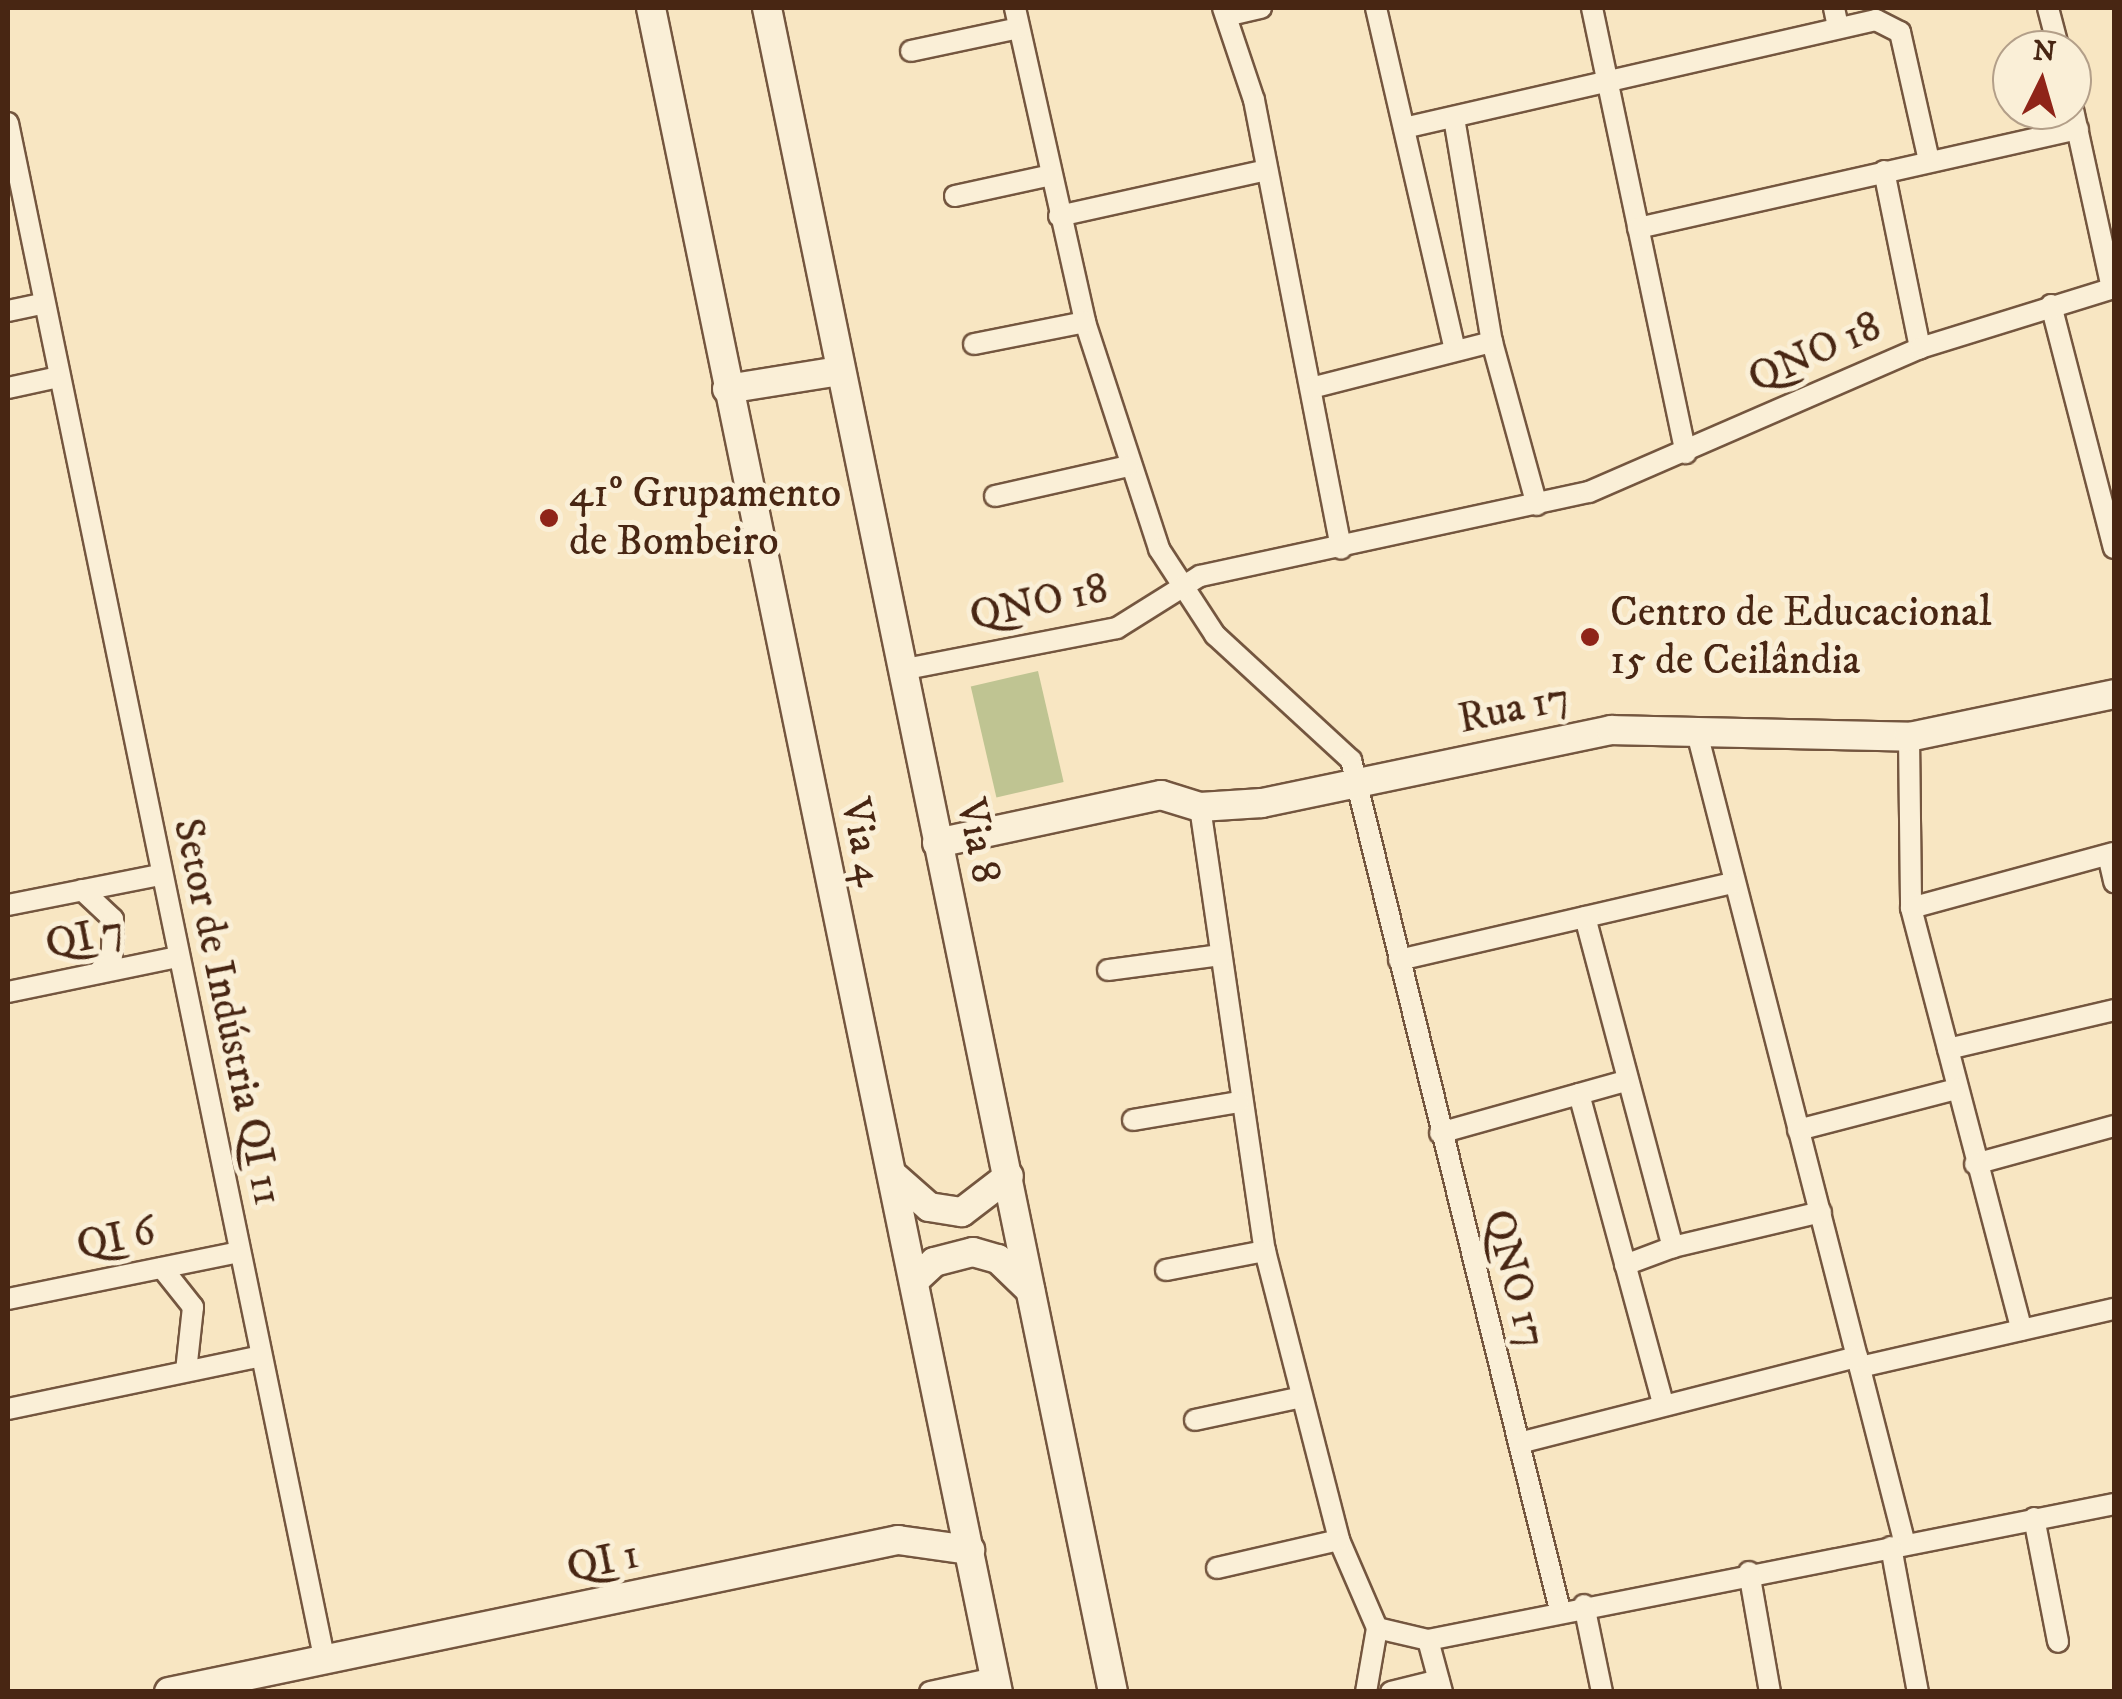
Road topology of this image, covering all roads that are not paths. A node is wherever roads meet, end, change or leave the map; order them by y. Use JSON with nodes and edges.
{"nodes":[{"id":1,"x":651,"y":8,"type":"edge"},
{"id":2,"x":767,"y":8,"type":"edge"},
{"id":3,"x":1261,"y":8,"type":"edge"},
{"id":4,"x":1376,"y":8,"type":"edge"},
{"id":5,"x":1592,"y":8,"type":"edge"},
{"id":6,"x":1226,"y":11,"type":"edge"},
{"id":7,"x":1836,"y":17,"type":"edge"},
{"id":8,"x":1017,"y":18,"type":"edge"},
{"id":9,"x":911,"y":51,"type":"dead end"},
{"id":10,"x":1606,"y":86,"type":"junction"},
{"id":11,"x":1454,"y":118,"type":"junction"},
{"id":12,"x":8,"y":123,"type":"edge"},
{"id":13,"x":1404,"y":128,"type":"junction"},
{"id":14,"x":2073,"y":130,"type":"edge"},
{"id":15,"x":2078,"y":130,"type":"edge"},
{"id":16,"x":1929,"y":161,"type":"junction"},
{"id":17,"x":1267,"y":170,"type":"junction"},
{"id":18,"x":1884,"y":171,"type":"junction"},
{"id":19,"x":1047,"y":176,"type":"junction"},
{"id":20,"x":955,"y":196,"type":"dead end"},
{"id":21,"x":1059,"y":216,"type":"junction"},
{"id":22,"x":1638,"y":228,"type":"junction"},
{"id":23,"x":2113,"y":288,"type":"edge"},
{"id":24,"x":42,"y":304,"type":"junction"},
{"id":25,"x":2051,"y":305,"type":"junction"},
{"id":26,"x":8,"y":311,"type":"edge"},
{"id":27,"x":1085,"y":322,"type":"junction"},
{"id":28,"x":1492,"y":342,"type":"junction"},
{"id":29,"x":974,"y":344,"type":"dead end"},
{"id":30,"x":1920,"y":348,"type":"junction"},
{"id":31,"x":1455,"y":350,"type":"junction"},
{"id":32,"x":839,"y":371,"type":"junction"},
{"id":33,"x":54,"y":378,"type":"junction"},
{"id":34,"x":8,"y":388,"type":"edge"},
{"id":35,"x":1311,"y":388,"type":"junction"},
{"id":36,"x":727,"y":389,"type":"junction"},
{"id":37,"x":1686,"y":453,"type":"junction"},
{"id":38,"x":1128,"y":466,"type":"junction"},
{"id":39,"x":995,"y":496,"type":"dead end"},
{"id":40,"x":1537,"y":505,"type":"junction"},
{"id":41,"x":2114,"y":548,"type":"edge"},
{"id":42,"x":1341,"y":549,"type":"junction"},
{"id":43,"x":1178,"y":586,"type":"junction"},
{"id":44,"x":902,"y":670,"type":"junction"},
{"id":45,"x":2114,"y":694,"type":"edge"},
{"id":46,"x":1696,"y":729,"type":"junction"},
{"id":47,"x":1909,"y":737,"type":"junction"},
{"id":48,"x":1359,"y":784,"type":"junction"},
{"id":49,"x":1200,"y":807,"type":"junction"},
{"id":50,"x":937,"y":842,"type":"junction"},
{"id":51,"x":2111,"y":854,"type":"edge"},
{"id":52,"x":160,"y":876,"type":"junction"},
{"id":53,"x":2114,"y":882,"type":"edge"},
{"id":54,"x":1732,"y":883,"type":"junction"},
{"id":55,"x":82,"y":890,"type":"junction"},
{"id":56,"x":8,"y":905,"type":"edge"},
{"id":57,"x":1911,"y":908,"type":"junction"},
{"id":58,"x":1585,"y":917,"type":"junction"},
{"id":59,"x":1220,"y":955,"type":"junction"},
{"id":60,"x":177,"y":957,"type":"junction"},
{"id":61,"x":1399,"y":960,"type":"junction"},
{"id":62,"x":1108,"y":970,"type":"dead end"},
{"id":63,"x":98,"y":973,"type":"junction"},
{"id":64,"x":8,"y":992,"type":"edge"},
{"id":65,"x":2114,"y":1010,"type":"edge"},
{"id":66,"x":1948,"y":1049,"type":"junction"},
{"id":67,"x":1628,"y":1080,"type":"junction"},
{"id":68,"x":1957,"y":1088,"type":"junction"},
{"id":69,"x":1579,"y":1094,"type":"junction"},
{"id":70,"x":1238,"y":1102,"type":"junction"},
{"id":71,"x":1133,"y":1120,"type":"dead end"},
{"id":72,"x":2114,"y":1126,"type":"edge"},
{"id":73,"x":1798,"y":1130,"type":"junction"},
{"id":74,"x":1440,"y":1133,"type":"junction"},
{"id":75,"x":1975,"y":1164,"type":"junction"},
{"id":76,"x":1009,"y":1176,"type":"junction"},
{"id":77,"x":896,"y":1177,"type":"junction"},
{"id":78,"x":1820,"y":1212,"type":"junction"},
{"id":79,"x":1673,"y":1248,"type":"junction"},
{"id":80,"x":240,"y":1252,"type":"junction"},
{"id":81,"x":1265,"y":1252,"type":"junction"},
{"id":82,"x":1625,"y":1265,"type":"junction"},
{"id":83,"x":162,"y":1268,"type":"junction"},
{"id":84,"x":1166,"y":1270,"type":"dead end"},
{"id":85,"x":916,"y":1279,"type":"junction"},
{"id":86,"x":1030,"y":1290,"type":"junction"},
{"id":87,"x":8,"y":1300,"type":"edge"},
{"id":88,"x":2114,"y":1309,"type":"edge"},
{"id":89,"x":2022,"y":1330,"type":"junction"},
{"id":90,"x":261,"y":1356,"type":"junction"},
{"id":91,"x":1858,"y":1362,"type":"junction"},
{"id":92,"x":186,"y":1371,"type":"junction"},
{"id":93,"x":1302,"y":1398,"type":"junction"},
{"id":94,"x":1663,"y":1404,"type":"junction"},
{"id":95,"x":8,"y":1409,"type":"edge"},
{"id":96,"x":1195,"y":1420,"type":"dead end"},
{"id":97,"x":1519,"y":1443,"type":"junction"},
{"id":98,"x":959,"y":1497,"type":"junction"},
{"id":99,"x":2114,"y":1504,"type":"edge"},
{"id":100,"x":2034,"y":1518,"type":"junction"},
{"id":101,"x":898,"y":1540,"type":"junction"},
{"id":102,"x":1339,"y":1540,"type":"junction"},
{"id":103,"x":1898,"y":1545,"type":"junction"},
{"id":104,"x":970,"y":1550,"type":"junction"},
{"id":105,"x":1217,"y":1568,"type":"dead end"},
{"id":106,"x":1749,"y":1572,"type":"junction"},
{"id":107,"x":1584,"y":1605,"type":"junction"},
{"id":108,"x":1560,"y":1610,"type":"junction"},
{"id":109,"x":1377,"y":1628,"type":"junction"},
{"id":110,"x":1428,"y":1640,"type":"junction"},
{"id":111,"x":2058,"y":1642,"type":"dead end"},
{"id":112,"x":325,"y":1662,"type":"junction"},
{"id":113,"x":996,"y":1685,"type":"edge"},
{"id":114,"x":1440,"y":1686,"type":"edge"},
{"id":115,"x":170,"y":1692,"type":"edge"},
{"id":116,"x":930,"y":1692,"type":"edge"},
{"id":117,"x":1113,"y":1692,"type":"edge"},
{"id":118,"x":1366,"y":1692,"type":"edge"},
{"id":119,"x":1391,"y":1692,"type":"edge"},
{"id":120,"x":1602,"y":1692,"type":"edge"},
{"id":121,"x":1770,"y":1692,"type":"edge"},
{"id":122,"x":1918,"y":1692,"type":"edge"}],
"edges":[{"from":1,"to":36,"type":"main road","name":"Via 4"},
{"from":2,"to":32,"type":"main road","name":"Via 8"},
{"from":3,"to":6,"type":"street"},
{"from":4,"to":13,"type":"street"},
{"from":5,"to":10,"type":"street"},
{"from":6,"to":17,"type":"street"},
{"from":7,"to":10,"type":"street"},
{"from":7,"to":16,"type":"street"},
{"from":8,"to":9,"type":"street","name":"QNO 18"},
{"from":8,"to":19,"type":"street","name":"QNO 18"},
{"from":10,"to":11,"type":"street"},
{"from":10,"to":22,"type":"street"},
{"from":11,"to":13,"type":"street"},
{"from":11,"to":28,"type":"street"},
{"from":12,"to":24,"type":"street","name":"Setor de Indústria QI 11"},
{"from":13,"to":31,"type":"street"},
{"from":14,"to":16,"type":"street"},
{"from":15,"to":23,"type":"street","name":"QNO 18"},
{"from":16,"to":18,"type":"street"},
{"from":17,"to":21,"type":"street"},
{"from":17,"to":35,"type":"street"},
{"from":18,"to":22,"type":"street"},
{"from":18,"to":30,"type":"street","name":"QNO 18"},
{"from":19,"to":20,"type":"street"},
{"from":19,"to":21,"type":"street","name":"QNO 18"},
{"from":21,"to":27,"type":"street","name":"QNO 18"},
{"from":22,"to":37,"type":"street"},
{"from":23,"to":25,"type":"street","name":"QNO 18"},
{"from":24,"to":26,"type":"street"},
{"from":24,"to":33,"type":"street","name":"Setor de Indústria QI 11"},
{"from":25,"to":30,"type":"street","name":"QNO 18"},
{"from":25,"to":41,"type":"street"},
{"from":27,"to":29,"type":"street"},
{"from":27,"to":38,"type":"street","name":"QNO 18"},
{"from":28,"to":31,"type":"street"},
{"from":28,"to":40,"type":"street"},
{"from":30,"to":37,"type":"street","name":"QNO 18"},
{"from":31,"to":35,"type":"street"},
{"from":32,"to":36,"type":"main road"},
{"from":32,"to":44,"type":"main road","name":"Via 8"},
{"from":33,"to":34,"type":"street"},
{"from":33,"to":52,"type":"street","name":"Setor de Indústria QI 11"},
{"from":35,"to":42,"type":"street"},
{"from":36,"to":77,"type":"main road","name":"Via 4"},
{"from":37,"to":40,"type":"street","name":"QNO 18"},
{"from":38,"to":39,"type":"street"},
{"from":38,"to":43,"type":"street","name":"QNO 18"},
{"from":40,"to":42,"type":"street","name":"QNO 18"},
{"from":42,"to":43,"type":"street","name":"QNO 18"},
{"from":43,"to":44,"type":"street","name":"QNO 18"},
{"from":43,"to":48,"type":"street","name":"QNO 18"},
{"from":44,"to":50,"type":"main road","name":"Via 8"},
{"from":45,"to":47,"type":"main road","name":"Rua 17"},
{"from":46,"to":47,"type":"main road","name":"Rua 17"},
{"from":46,"to":48,"type":"main road","name":"Rua 17"},
{"from":46,"to":54,"type":"street"},
{"from":47,"to":57,"type":"street"},
{"from":48,"to":49,"type":"main road","name":"Rua 17"},
{"from":48,"to":61,"type":"street","name":"QNO 17"},
{"from":49,"to":50,"type":"main road","name":"Rua 17"},
{"from":49,"to":59,"type":"street"},
{"from":50,"to":76,"type":"main road","name":"Via 8"},
{"from":51,"to":53,"type":"street"},
{"from":51,"to":57,"type":"street"},
{"from":52,"to":55,"type":"street"},
{"from":52,"to":60,"type":"street","name":"Setor de Indústria QI 11"},
{"from":54,"to":58,"type":"street"},
{"from":54,"to":73,"type":"street"},
{"from":55,"to":56,"type":"street"},
{"from":55,"to":63,"type":"street"},
{"from":57,"to":66,"type":"street"},
{"from":58,"to":61,"type":"street"},
{"from":58,"to":67,"type":"street"},
{"from":59,"to":62,"type":"street"},
{"from":59,"to":70,"type":"street"},
{"from":60,"to":63,"type":"street","name":"QI 7"},
{"from":60,"to":80,"type":"street","name":"Setor de Indústria QI 11"},
{"from":61,"to":74,"type":"street","name":"QNO 17"},
{"from":63,"to":64,"type":"street","name":"QI 7"},
{"from":65,"to":66,"type":"street"},
{"from":66,"to":68,"type":"street"},
{"from":67,"to":69,"type":"street"},
{"from":67,"to":79,"type":"street"},
{"from":68,"to":73,"type":"street"},
{"from":68,"to":75,"type":"street"},
{"from":69,"to":74,"type":"street"},
{"from":69,"to":82,"type":"street"},
{"from":70,"to":71,"type":"street"},
{"from":70,"to":81,"type":"street"},
{"from":72,"to":75,"type":"street"},
{"from":73,"to":78,"type":"street"},
{"from":74,"to":97,"type":"street","name":"QNO 17"},
{"from":75,"to":89,"type":"street"},
{"from":76,"to":77,"type":"main road"},
{"from":76,"to":86,"type":"main road","name":"Via 8"},
{"from":77,"to":85,"type":"main road","name":"Via 4"},
{"from":78,"to":79,"type":"street"},
{"from":78,"to":91,"type":"street"},
{"from":79,"to":82,"type":"street"},
{"from":80,"to":83,"type":"street","name":"QI 6"},
{"from":80,"to":90,"type":"street","name":"Setor de Indústria QI 11"},
{"from":81,"to":84,"type":"street"},
{"from":81,"to":93,"type":"street"},
{"from":82,"to":94,"type":"street"},
{"from":83,"to":87,"type":"street","name":"QI 6"},
{"from":83,"to":92,"type":"street"},
{"from":85,"to":86,"type":"main road"},
{"from":85,"to":98,"type":"main road","name":"Via 4"},
{"from":86,"to":117,"type":"main road","name":"Via 8"},
{"from":88,"to":89,"type":"street"},
{"from":89,"to":91,"type":"street"},
{"from":90,"to":92,"type":"street"},
{"from":90,"to":112,"type":"street","name":"Setor de Indústria QI 11"},
{"from":91,"to":94,"type":"street"},
{"from":91,"to":103,"type":"street"},
{"from":92,"to":95,"type":"street"},
{"from":93,"to":96,"type":"street"},
{"from":93,"to":102,"type":"street"},
{"from":94,"to":97,"type":"street"},
{"from":97,"to":108,"type":"street","name":"QNO 17"},
{"from":98,"to":101,"type":"main road","name":"QI 1"},
{"from":98,"to":104,"type":"main road","name":"Via 4"},
{"from":99,"to":100,"type":"street"},
{"from":100,"to":103,"type":"street"},
{"from":100,"to":111,"type":"street"},
{"from":101,"to":104,"type":"main road","name":"QI 1"},
{"from":101,"to":112,"type":"main road","name":"QI 1"},
{"from":102,"to":105,"type":"street"},
{"from":102,"to":109,"type":"street"},
{"from":103,"to":106,"type":"street"},
{"from":103,"to":122,"type":"street"},
{"from":104,"to":113,"type":"main road","name":"Via 4"},
{"from":106,"to":107,"type":"street"},
{"from":106,"to":121,"type":"street"},
{"from":107,"to":108,"type":"street"},
{"from":107,"to":120,"type":"street"},
{"from":108,"to":110,"type":"street"},
{"from":109,"to":110,"type":"street"},
{"from":109,"to":118,"type":"street"},
{"from":110,"to":114,"type":"street"},
{"from":112,"to":115,"type":"main road","name":"QI 1"},
{"from":113,"to":116,"type":"street"},
{"from":114,"to":119,"type":"street"}]}
